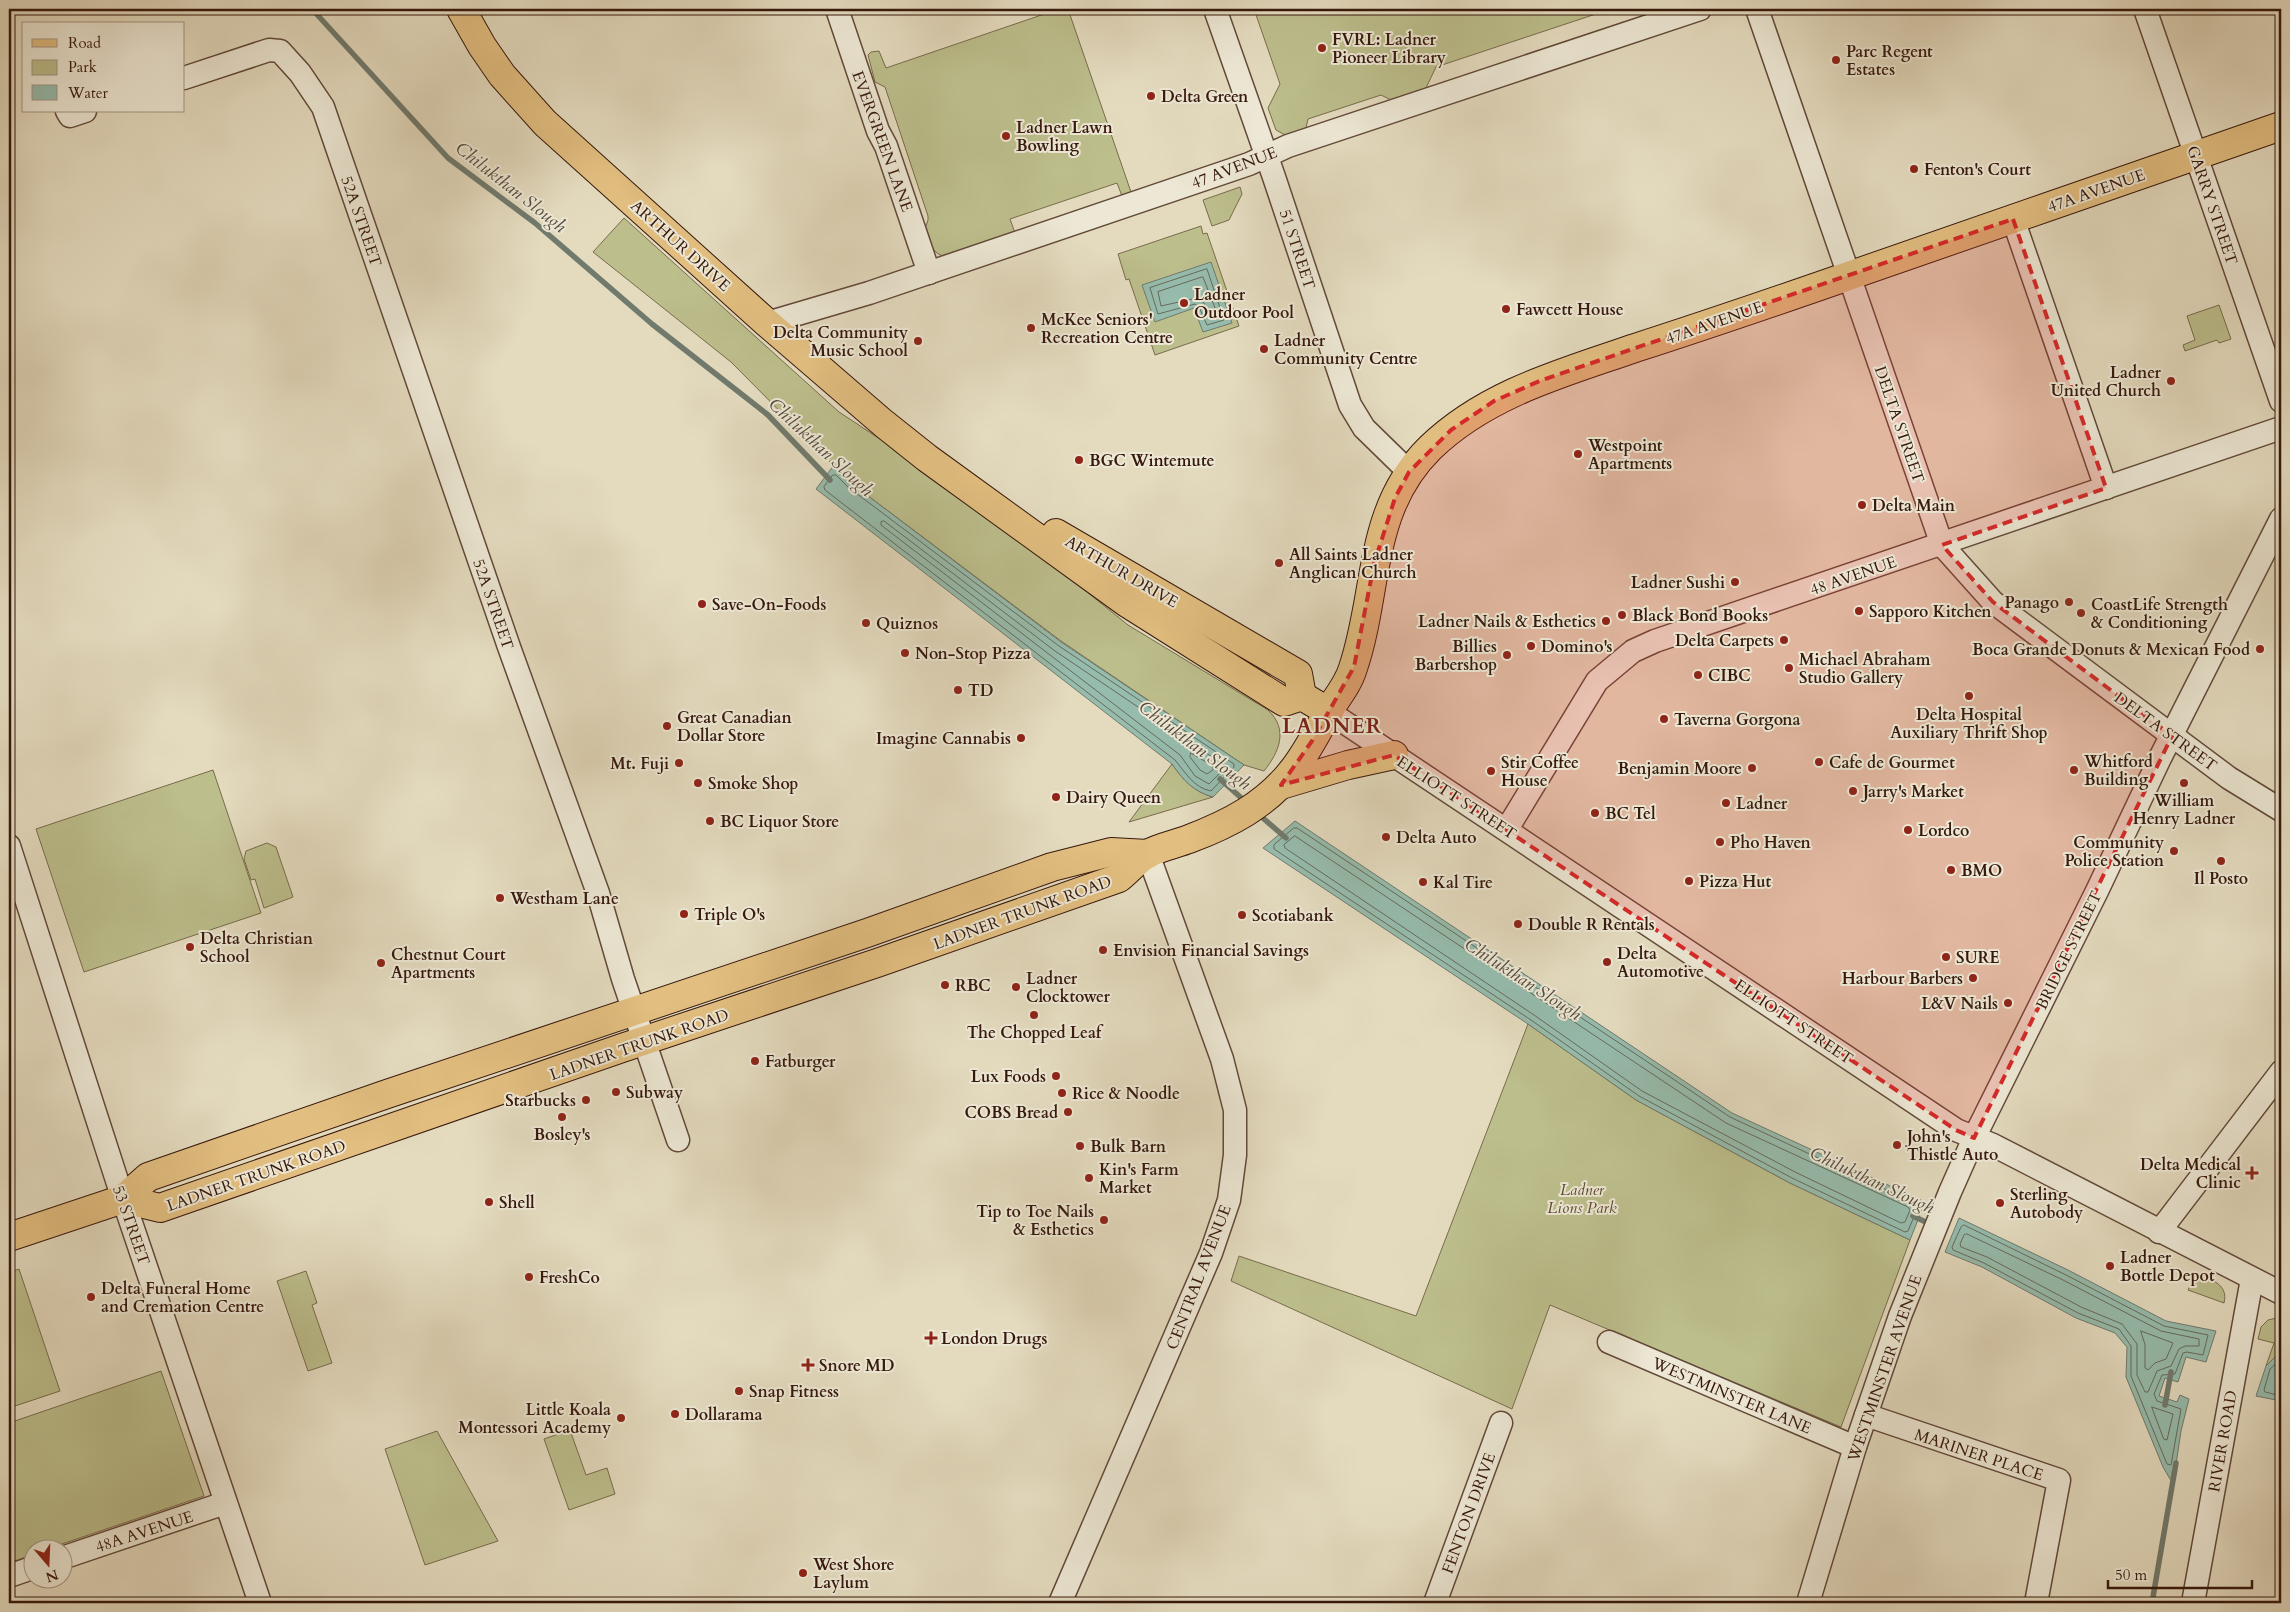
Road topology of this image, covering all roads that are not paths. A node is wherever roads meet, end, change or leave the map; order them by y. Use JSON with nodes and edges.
{"nodes":[{"id":1,"x":461,"y":9,"type":"edge"},
{"id":2,"x":837,"y":9,"type":"edge"},
{"id":3,"x":1215,"y":9,"type":"edge"},
{"id":4,"x":1700,"y":9,"type":"edge"},
{"id":5,"x":1757,"y":9,"type":"edge"},
{"id":6,"x":2145,"y":9,"type":"edge"},
{"id":7,"x":185,"y":78,"type":"edge"},
{"id":8,"x":68,"y":112,"type":"edge"},
{"id":9,"x":82,"y":112,"type":"edge"},
{"id":10,"x":2281,"y":126,"type":"edge"},
{"id":11,"x":2195,"y":155,"type":"junction"},
{"id":12,"x":1266,"y":156,"type":"junction"},
{"id":13,"x":2013,"y":219,"type":"junction"},
{"id":14,"x":929,"y":273,"type":"junction"},
{"id":15,"x":1849,"y":276,"type":"junction"},
{"id":16,"x":767,"y":323,"type":"junction"},
{"id":17,"x":2281,"y":401,"type":"edge"},
{"id":18,"x":2281,"y":428,"type":"edge"},
{"id":19,"x":1409,"y":472,"type":"junction"},
{"id":20,"x":2106,"y":488,"type":"junction"},
{"id":21,"x":2281,"y":519,"type":"edge"},
{"id":22,"x":1942,"y":545,"type":"junction"},
{"id":23,"x":1329,"y":712,"type":"junction"},
{"id":24,"x":2172,"y":736,"type":"junction"},
{"id":25,"x":1394,"y":756,"type":"junction"},
{"id":26,"x":1281,"y":785,"type":"junction"},
{"id":27,"x":2281,"y":810,"type":"edge"},
{"id":28,"x":1507,"y":829,"type":"junction"},
{"id":29,"x":9,"y":846,"type":"edge"},
{"id":30,"x":1148,"y":854,"type":"junction"},
{"id":31,"x":633,"y":1012,"type":"junction"},
{"id":32,"x":644,"y":1042,"type":"junction"},
{"id":33,"x":2281,"y":1072,"type":"edge"},
{"id":34,"x":1974,"y":1138,"type":"junction"},
{"id":35,"x":678,"y":1140,"type":"dead end"},
{"id":36,"x":123,"y":1199,"type":"junction"},
{"id":37,"x":2159,"y":1232,"type":"junction"},
{"id":38,"x":9,"y":1237,"type":"edge"},
{"id":39,"x":2252,"y":1279,"type":"junction"},
{"id":40,"x":2281,"y":1293,"type":"edge"},
{"id":41,"x":1609,"y":1342,"type":"dead end"},
{"id":42,"x":1866,"y":1415,"type":"junction"},
{"id":43,"x":1501,"y":1423,"type":"dead end"},
{"id":44,"x":1855,"y":1447,"type":"junction"},
{"id":45,"x":226,"y":1504,"type":"junction"},
{"id":46,"x":72,"y":1555,"type":"edge"},
{"id":47,"x":22,"y":1571,"type":"edge"},
{"id":48,"x":9,"y":1576,"type":"edge"},
{"id":49,"x":260,"y":1603,"type":"edge"},
{"id":50,"x":1060,"y":1603,"type":"edge"},
{"id":51,"x":1435,"y":1603,"type":"edge"},
{"id":52,"x":1808,"y":1603,"type":"edge"},
{"id":53,"x":2036,"y":1603,"type":"edge"},
{"id":54,"x":2193,"y":1603,"type":"edge"}],
"edges":[{"from":1,"to":16,"type":"main road","name":"ARTHUR DRIVE"},
{"from":2,"to":14,"type":"street","name":"EVERGREEN LANE"},
{"from":3,"to":12,"type":"street","name":"51 STREET"},
{"from":4,"to":12,"type":"street","name":"47 AVENUE"},
{"from":5,"to":15,"type":"street","name":"DELTA STREET"},
{"from":6,"to":11,"type":"street","name":"GARRY STREET"},
{"from":7,"to":31,"type":"street","name":"52A STREET"},
{"from":8,"to":9,"type":"street"},
{"from":10,"to":11,"type":"main road","name":"47A AVENUE"},
{"from":11,"to":13,"type":"main road","name":"47A AVENUE"},
{"from":11,"to":17,"type":"street","name":"GARRY STREET"},
{"from":12,"to":14,"type":"street","name":"47 AVENUE"},
{"from":12,"to":19,"type":"street","name":"51 STREET"},
{"from":13,"to":15,"type":"main road","name":"47A AVENUE"},
{"from":13,"to":20,"type":"street"},
{"from":14,"to":16,"type":"street","name":"47 AVENUE"},
{"from":15,"to":19,"type":"main road","name":"47A AVENUE"},
{"from":15,"to":22,"type":"street","name":"DELTA STREET"},
{"from":16,"to":23,"type":"main road","name":"ARTHUR DRIVE"},
{"from":18,"to":20,"type":"street","name":"48 AVENUE"},
{"from":19,"to":23,"type":"main road","name":"47A AVENUE"},
{"from":20,"to":22,"type":"street","name":"48 AVENUE"},
{"from":21,"to":24,"type":"street","name":"BRIDGE STREET"},
{"from":22,"to":24,"type":"street","name":"DELTA STREET"},
{"from":22,"to":28,"type":"street","name":"48 AVENUE"},
{"from":23,"to":25,"type":"street","name":"ELLIOTT STREET"},
{"from":23,"to":26,"type":"main road","name":"LADNER TRUNK ROAD"},
{"from":24,"to":27,"type":"street","name":"DELTA STREET"},
{"from":24,"to":34,"type":"street","name":"BRIDGE STREET"},
{"from":25,"to":26,"type":"main road"},
{"from":25,"to":28,"type":"street","name":"ELLIOTT STREET"},
{"from":26,"to":30,"type":"main road","name":"LADNER TRUNK ROAD"},
{"from":28,"to":34,"type":"street","name":"ELLIOTT STREET"},
{"from":29,"to":36,"type":"street","name":"53 STREET"},
{"from":30,"to":31,"type":"main road","name":"LADNER TRUNK ROAD"},
{"from":30,"to":32,"type":"main road","name":"LADNER TRUNK ROAD"},
{"from":30,"to":50,"type":"street","name":"CENTRAL AVENUE"},
{"from":31,"to":32,"type":"street","name":"52A STREET"},
{"from":31,"to":36,"type":"main road","name":"LADNER TRUNK ROAD"},
{"from":32,"to":35,"type":"street","name":"52A STREET"},
{"from":32,"to":36,"type":"main road","name":"LADNER TRUNK ROAD"},
{"from":33,"to":37,"type":"street"},
{"from":34,"to":37,"type":"street","name":"ELLIOTT STREET"},
{"from":34,"to":42,"type":"street","name":"WESTMINSTER AVENUE"},
{"from":36,"to":38,"type":"main road","name":"LADNER TRUNK ROAD"},
{"from":36,"to":45,"type":"street","name":"53 STREET"},
{"from":37,"to":39,"type":"street","name":"ELLIOTT STREET"},
{"from":39,"to":40,"type":"street","name":"ELLIOTT STREET"},
{"from":39,"to":54,"type":"street","name":"RIVER ROAD"},
{"from":41,"to":44,"type":"street","name":"WESTMINSTER LANE"},
{"from":42,"to":44,"type":"street","name":"WESTMINSTER AVENUE"},
{"from":42,"to":53,"type":"street","name":"MARINER PLACE"},
{"from":43,"to":51,"type":"street","name":"FENTON DRIVE"},
{"from":44,"to":52,"type":"street","name":"WESTMINSTER AVENUE"},
{"from":45,"to":46,"type":"street","name":"48A AVENUE"},
{"from":45,"to":49,"type":"street","name":"53 STREET"},
{"from":47,"to":48,"type":"street"}]}
